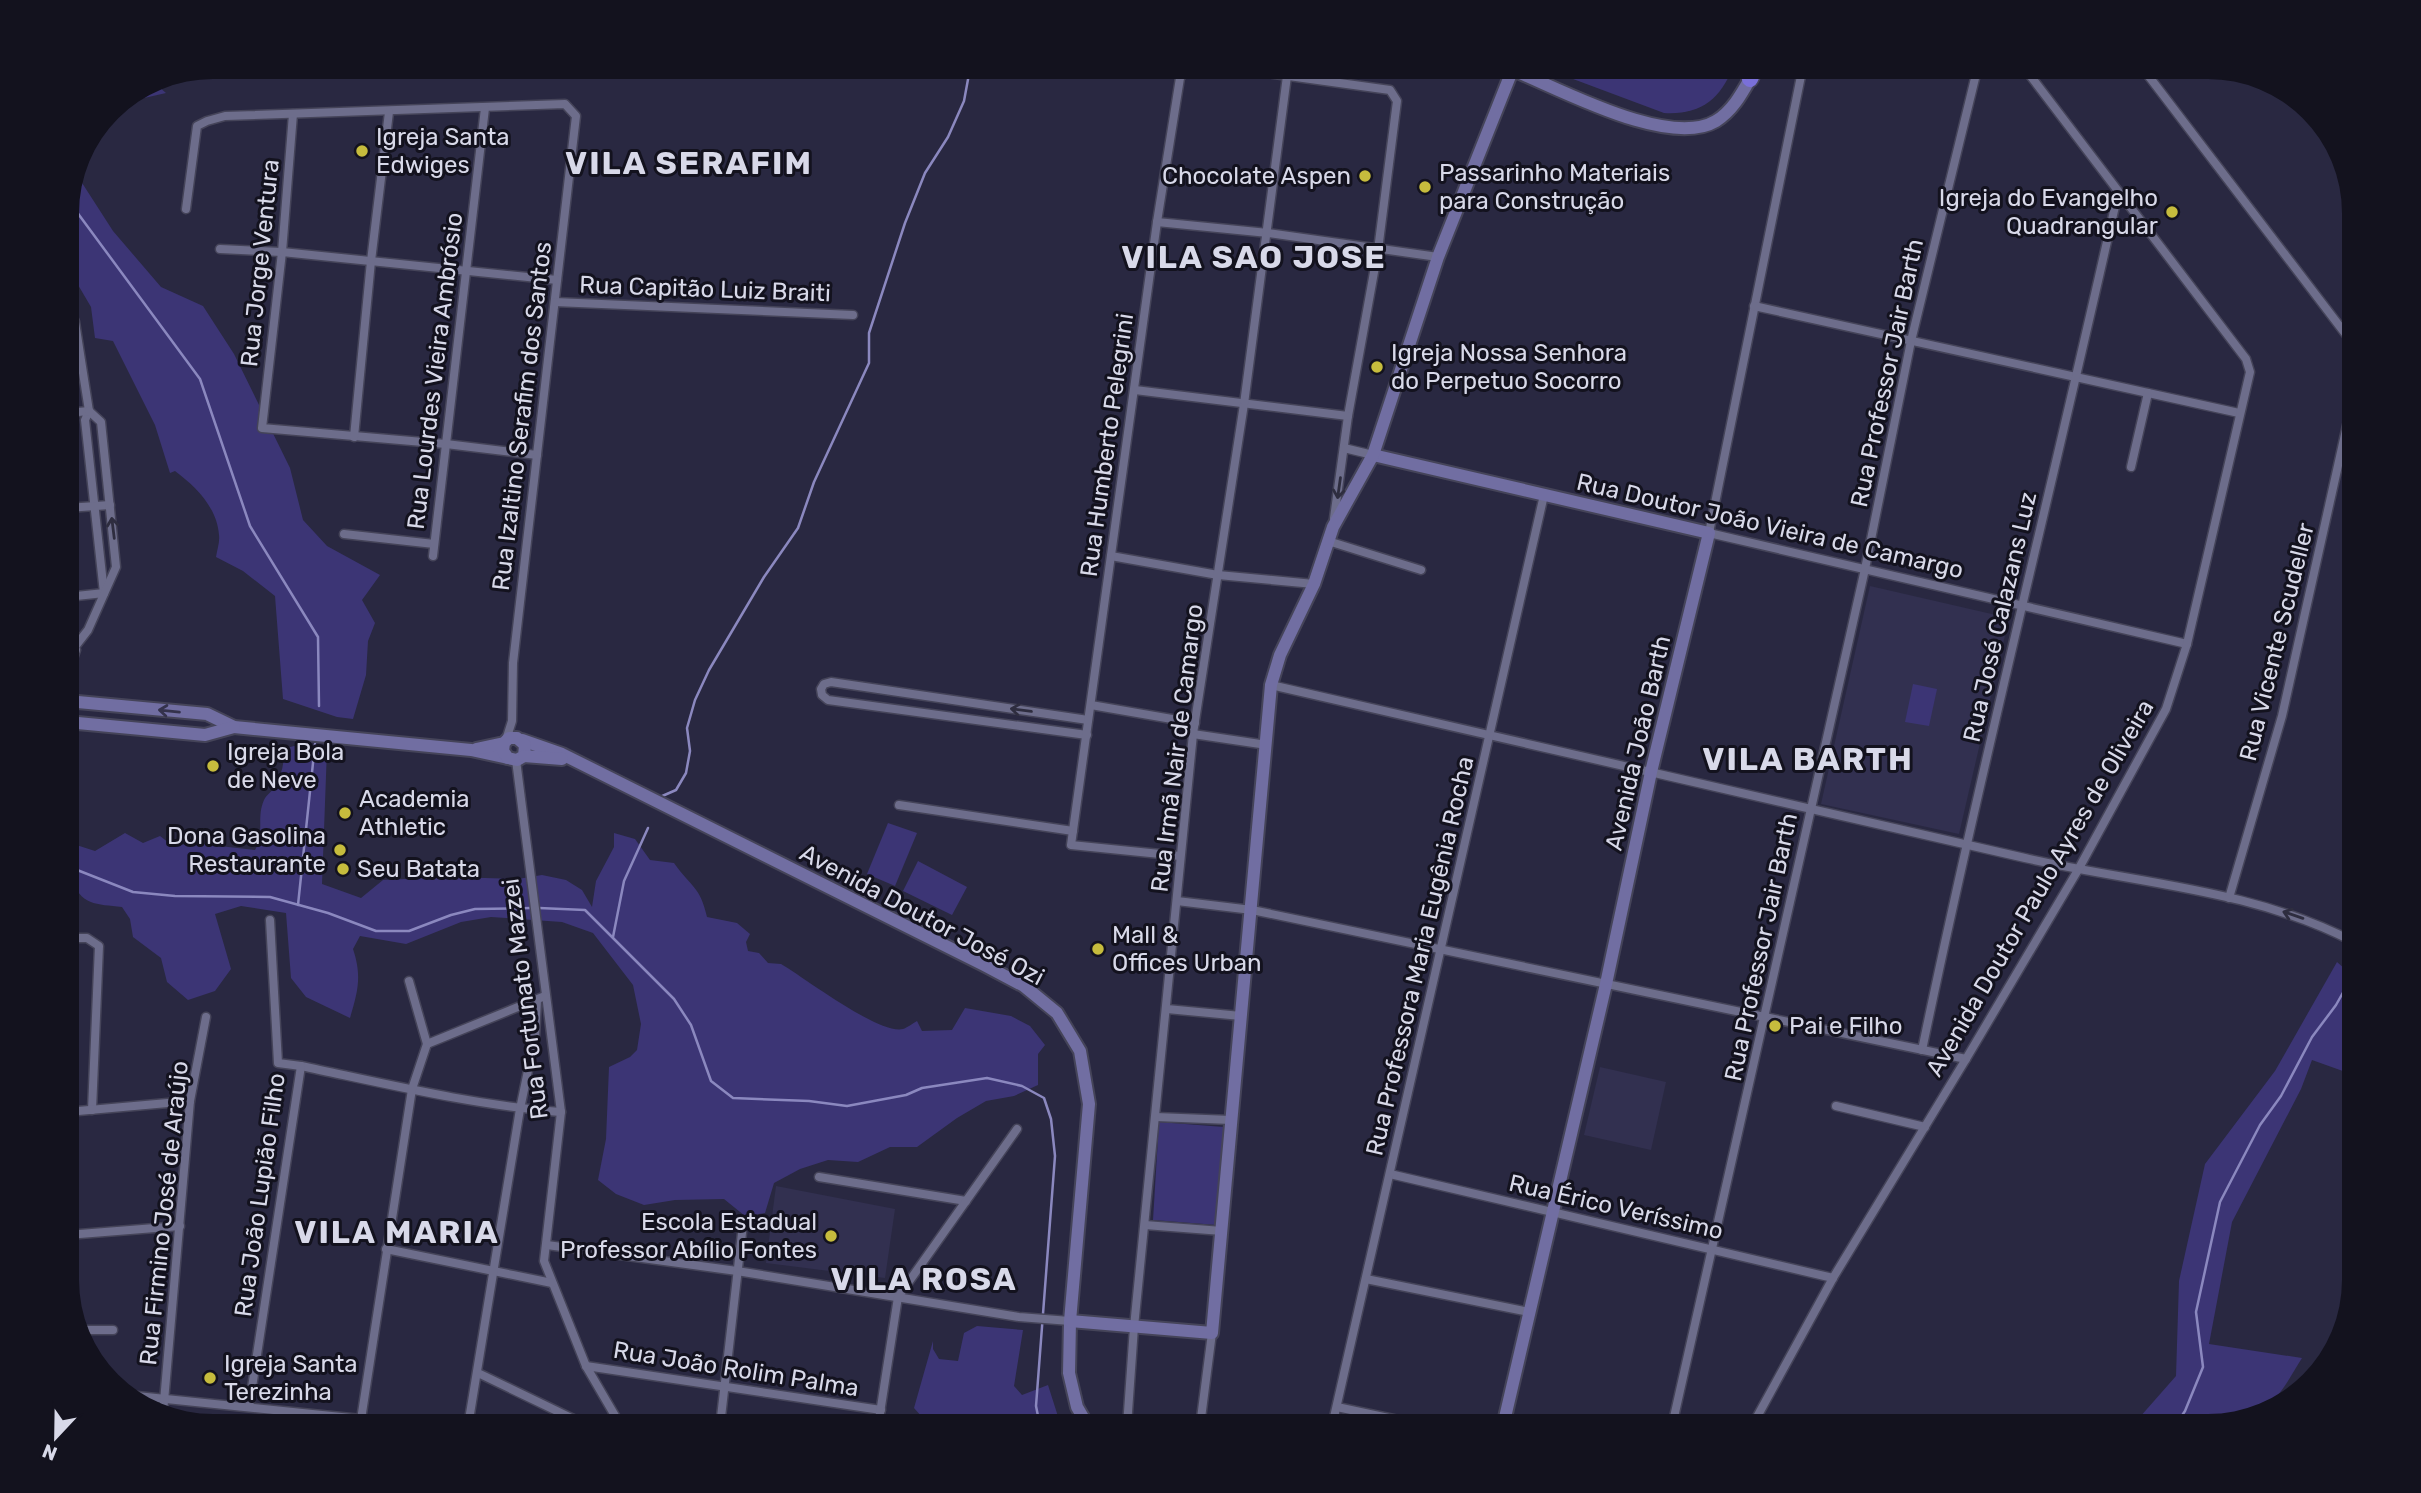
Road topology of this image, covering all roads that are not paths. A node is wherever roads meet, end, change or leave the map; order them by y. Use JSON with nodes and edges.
{"nodes":[{"id":1,"x":1180,"y":79,"type":"edge"},
{"id":2,"x":1287,"y":79,"type":"edge"},
{"id":3,"x":1309,"y":79,"type":"edge"},
{"id":4,"x":1509,"y":79,"type":"edge"},
{"id":5,"x":1522,"y":79,"type":"edge"},
{"id":6,"x":1545,"y":79,"type":"edge"},
{"id":7,"x":1748,"y":79,"type":"edge"},
{"id":8,"x":1800,"y":79,"type":"edge"},
{"id":9,"x":1975,"y":79,"type":"edge"},
{"id":10,"x":2033,"y":79,"type":"edge"},
{"id":11,"x":2151,"y":79,"type":"edge"},
{"id":12,"x":1505,"y":91,"type":"junction"},
{"id":13,"x":485,"y":108,"type":"junction"},
{"id":14,"x":389,"y":111,"type":"junction"},
{"id":15,"x":293,"y":114,"type":"junction"},
{"id":16,"x":2118,"y":193,"type":"junction"},
{"id":17,"x":186,"y":209,"type":"dead end"},
{"id":18,"x":1157,"y":222,"type":"junction"},
{"id":19,"x":1268,"y":233,"type":"junction"},
{"id":20,"x":219,"y":249,"type":"dead end"},
{"id":21,"x":1378,"y":250,"type":"junction"},
{"id":22,"x":282,"y":252,"type":"junction"},
{"id":23,"x":1438,"y":257,"type":"junction"},
{"id":24,"x":371,"y":261,"type":"junction"},
{"id":25,"x":467,"y":271,"type":"junction"},
{"id":26,"x":557,"y":280,"type":"junction"},
{"id":27,"x":555,"y":302,"type":"junction"},
{"id":28,"x":1754,"y":306,"type":"junction"},
{"id":29,"x":853,"y":315,"type":"dead end"},
{"id":30,"x":2342,"y":329,"type":"edge"},
{"id":31,"x":1912,"y":341,"type":"junction"},
{"id":32,"x":79,"y":362,"type":"edge"},
{"id":33,"x":2076,"y":377,"type":"junction"},
{"id":34,"x":1135,"y":390,"type":"junction"},
{"id":35,"x":2148,"y":393,"type":"junction"},
{"id":36,"x":1244,"y":404,"type":"junction"},
{"id":37,"x":89,"y":411,"type":"junction"},
{"id":38,"x":79,"y":412,"type":"edge"},
{"id":39,"x":2239,"y":414,"type":"junction"},
{"id":40,"x":1348,"y":416,"type":"junction"},
{"id":41,"x":354,"y":437,"type":"junction"},
{"id":42,"x":446,"y":444,"type":"junction"},
{"id":43,"x":2342,"y":448,"type":"edge"},
{"id":44,"x":1344,"y":449,"type":"junction"},
{"id":45,"x":1373,"y":455,"type":"junction"},
{"id":46,"x":537,"y":456,"type":"junction"},
{"id":47,"x":2131,"y":467,"type":"dead end"},
{"id":48,"x":1544,"y":495,"type":"junction"},
{"id":49,"x":110,"y":505,"type":"junction"},
{"id":50,"x":93,"y":506,"type":"junction"},
{"id":51,"x":79,"y":507,"type":"edge"},
{"id":52,"x":1333,"y":527,"type":"junction"},
{"id":53,"x":1709,"y":533,"type":"junction"},
{"id":54,"x":344,"y":534,"type":"dead end"},
{"id":55,"x":1328,"y":541,"type":"junction"},
{"id":56,"x":434,"y":544,"type":"junction"},
{"id":57,"x":433,"y":556,"type":"dead end"},
{"id":58,"x":1111,"y":556,"type":"junction"},
{"id":59,"x":1865,"y":569,"type":"junction"},
{"id":60,"x":1421,"y":570,"type":"dead end"},
{"id":61,"x":1218,"y":575,"type":"junction"},
{"id":62,"x":1314,"y":584,"type":"junction"},
{"id":63,"x":104,"y":593,"type":"junction"},
{"id":64,"x":79,"y":596,"type":"edge"},
{"id":65,"x":2023,"y":606,"type":"junction"},
{"id":66,"x":79,"y":643,"type":"edge"},
{"id":67,"x":2187,"y":644,"type":"junction"},
{"id":68,"x":1271,"y":685,"type":"junction"},
{"id":69,"x":910,"y":694,"type":"junction"},
{"id":70,"x":79,"y":702,"type":"edge"},
{"id":71,"x":1091,"y":705,"type":"junction"},
{"id":72,"x":996,"y":707,"type":"junction"},
{"id":73,"x":908,"y":710,"type":"junction"},
{"id":74,"x":1088,"y":720,"type":"junction"},
{"id":75,"x":512,"y":721,"type":"junction"},
{"id":76,"x":79,"y":723,"type":"edge"},
{"id":77,"x":995,"y":723,"type":"junction"},
{"id":78,"x":1195,"y":723,"type":"junction"},
{"id":79,"x":234,"y":727,"type":"junction"},
{"id":80,"x":1193,"y":734,"type":"junction"},
{"id":81,"x":1087,"y":735,"type":"junction"},
{"id":82,"x":1490,"y":735,"type":"junction"},
{"id":83,"x":521,"y":740,"type":"junction"},
{"id":84,"x":505,"y":742,"type":"junction"},
{"id":85,"x":1267,"y":745,"type":"junction"},
{"id":86,"x":471,"y":750,"type":"junction"},
{"id":87,"x":516,"y":758,"type":"junction"},
{"id":88,"x":574,"y":761,"type":"junction"},
{"id":89,"x":1651,"y":772,"type":"junction"},
{"id":90,"x":899,"y":805,"type":"dead end"},
{"id":91,"x":1811,"y":809,"type":"junction"},
{"id":92,"x":1073,"y":831,"type":"junction"},
{"id":93,"x":1965,"y":844,"type":"junction"},
{"id":94,"x":1180,"y":856,"type":"junction"},
{"id":95,"x":2078,"y":870,"type":"junction"},
{"id":96,"x":2228,"y":898,"type":"junction"},
{"id":97,"x":1177,"y":901,"type":"junction"},
{"id":98,"x":1252,"y":910,"type":"junction"},
{"id":99,"x":270,"y":920,"type":"dead end"},
{"id":100,"x":2342,"y":935,"type":"edge"},
{"id":101,"x":79,"y":938,"type":"edge"},
{"id":102,"x":1441,"y":949,"type":"junction"},
{"id":103,"x":409,"y":981,"type":"dead end"},
{"id":104,"x":1606,"y":984,"type":"junction"},
{"id":105,"x":541,"y":998,"type":"junction"},
{"id":106,"x":1167,"y":1009,"type":"junction"},
{"id":107,"x":1241,"y":1016,"type":"junction"},
{"id":108,"x":206,"y":1017,"type":"dead end"},
{"id":109,"x":1765,"y":1017,"type":"junction"},
{"id":110,"x":427,"y":1044,"type":"junction"},
{"id":111,"x":1922,"y":1050,"type":"junction"},
{"id":112,"x":1966,"y":1059,"type":"junction"},
{"id":113,"x":301,"y":1066,"type":"junction"},
{"id":114,"x":412,"y":1089,"type":"junction"},
{"id":115,"x":190,"y":1101,"type":"junction"},
{"id":116,"x":1836,"y":1106,"type":"dead end"},
{"id":117,"x":520,"y":1109,"type":"junction"},
{"id":118,"x":92,"y":1110,"type":"junction"},
{"id":119,"x":79,"y":1111,"type":"edge"},
{"id":120,"x":561,"y":1112,"type":"junction"},
{"id":121,"x":1156,"y":1116,"type":"junction"},
{"id":122,"x":1231,"y":1120,"type":"junction"},
{"id":123,"x":1925,"y":1127,"type":"junction"},
{"id":124,"x":1017,"y":1129,"type":"dead end"},
{"id":125,"x":1390,"y":1174,"type":"junction"},
{"id":126,"x":819,"y":1177,"type":"dead end"},
{"id":127,"x":966,"y":1201,"type":"junction"},
{"id":128,"x":1553,"y":1212,"type":"junction"},
{"id":129,"x":1145,"y":1225,"type":"junction"},
{"id":130,"x":180,"y":1226,"type":"junction"},
{"id":131,"x":1222,"y":1231,"type":"junction"},
{"id":132,"x":743,"y":1233,"type":"dead end"},
{"id":133,"x":79,"y":1234,"type":"edge"},
{"id":134,"x":547,"y":1245,"type":"junction"},
{"id":135,"x":386,"y":1249,"type":"junction"},
{"id":136,"x":1713,"y":1250,"type":"junction"},
{"id":137,"x":494,"y":1271,"type":"junction"},
{"id":138,"x":737,"y":1271,"type":"junction"},
{"id":139,"x":1833,"y":1278,"type":"junction"},
{"id":140,"x":1366,"y":1279,"type":"junction"},
{"id":141,"x":552,"y":1283,"type":"junction"},
{"id":142,"x":898,"y":1297,"type":"junction"},
{"id":143,"x":1529,"y":1312,"type":"junction"},
{"id":144,"x":1070,"y":1321,"type":"junction"},
{"id":145,"x":1134,"y":1327,"type":"junction"},
{"id":146,"x":89,"y":1330,"type":"edge"},
{"id":147,"x":113,"y":1330,"type":"dead end"},
{"id":148,"x":1212,"y":1332,"type":"junction"},
{"id":149,"x":586,"y":1366,"type":"junction"},
{"id":150,"x":478,"y":1373,"type":"junction"},
{"id":151,"x":726,"y":1388,"type":"junction"},
{"id":152,"x":146,"y":1396,"type":"edge"},
{"id":153,"x":165,"y":1397,"type":"junction"},
{"id":154,"x":164,"y":1405,"type":"edge"},
{"id":155,"x":249,"y":1407,"type":"junction"},
{"id":156,"x":1337,"y":1407,"type":"junction"},
{"id":157,"x":881,"y":1410,"type":"junction"},
{"id":158,"x":298,"y":1414,"type":"edge"},
{"id":159,"x":362,"y":1414,"type":"edge"},
{"id":160,"x":470,"y":1414,"type":"edge"},
{"id":161,"x":563,"y":1414,"type":"edge"},
{"id":162,"x":614,"y":1414,"type":"edge"},
{"id":163,"x":722,"y":1414,"type":"edge"},
{"id":164,"x":880,"y":1414,"type":"edge"},
{"id":165,"x":1081,"y":1414,"type":"edge"},
{"id":166,"x":1128,"y":1414,"type":"edge"},
{"id":167,"x":1202,"y":1414,"type":"edge"},
{"id":168,"x":1335,"y":1414,"type":"edge"},
{"id":169,"x":1370,"y":1414,"type":"edge"},
{"id":170,"x":1506,"y":1414,"type":"edge"},
{"id":171,"x":1675,"y":1414,"type":"edge"},
{"id":172,"x":1759,"y":1414,"type":"edge"}],
"edges":[{"from":1,"to":18,"type":"street","name":"Rua Humberto Pelegrini"},
{"from":2,"to":19,"type":"street","name":"Rua Irmã Nair de Camargo"},
{"from":3,"to":21,"type":"street"},
{"from":4,"to":12,"type":"main road"},
{"from":5,"to":12,"type":"main road"},
{"from":6,"to":7,"type":"main road"},
{"from":8,"to":28,"type":"street","name":"Avenida João Barth"},
{"from":9,"to":31,"type":"street","name":"Rua Professor Jair Barth"},
{"from":10,"to":16,"type":"street","name":"Avenida Doutor Paulo Ayres de Oliveira"},
{"from":11,"to":30,"type":"street"},
{"from":12,"to":23,"type":"main road"},
{"from":13,"to":14,"type":"street"},
{"from":13,"to":25,"type":"street","name":"Rua Lourdes Vieira Ambrósio"},
{"from":13,"to":26,"type":"street","name":"Rua Izaltino Serafim dos Santos"},
{"from":14,"to":15,"type":"street"},
{"from":14,"to":24,"type":"street"},
{"from":15,"to":17,"type":"street"},
{"from":15,"to":22,"type":"street","name":"Rua Jorge Ventura"},
{"from":16,"to":33,"type":"street","name":"Rua José Calazans Luz"},
{"from":16,"to":39,"type":"street","name":"Avenida Doutor Paulo Ayres de Oliveira"},
{"from":18,"to":19,"type":"street"},
{"from":18,"to":34,"type":"street","name":"Rua Humberto Pelegrini"},
{"from":19,"to":21,"type":"street"},
{"from":19,"to":36,"type":"street","name":"Rua Irmã Nair de Camargo"},
{"from":20,"to":22,"type":"street"},
{"from":21,"to":23,"type":"street"},
{"from":21,"to":40,"type":"street"},
{"from":22,"to":24,"type":"street"},
{"from":22,"to":41,"type":"street","name":"Rua Jorge Ventura"},
{"from":23,"to":45,"type":"main road"},
{"from":24,"to":25,"type":"street"},
{"from":24,"to":41,"type":"street"},
{"from":25,"to":26,"type":"street"},
{"from":25,"to":42,"type":"street","name":"Rua Lourdes Vieira Ambrósio"},
{"from":26,"to":27,"type":"street","name":"Rua Izaltino Serafim dos Santos"},
{"from":27,"to":29,"type":"street","name":"Rua Capitão Luiz Braiti"},
{"from":27,"to":46,"type":"street","name":"Rua Izaltino Serafim dos Santos"},
{"from":28,"to":31,"type":"street"},
{"from":28,"to":53,"type":"street","name":"Avenida João Barth"},
{"from":31,"to":33,"type":"street"},
{"from":31,"to":59,"type":"street","name":"Rua Professor Jair Barth"},
{"from":32,"to":37,"type":"street"},
{"from":33,"to":35,"type":"street"},
{"from":33,"to":65,"type":"street","name":"Rua José Calazans Luz"},
{"from":34,"to":36,"type":"street"},
{"from":34,"to":58,"type":"street","name":"Rua Humberto Pelegrini"},
{"from":35,"to":39,"type":"street"},
{"from":35,"to":47,"type":"street"},
{"from":36,"to":40,"type":"street"},
{"from":36,"to":61,"type":"street","name":"Rua Irmã Nair de Camargo"},
{"from":37,"to":38,"type":"street"},
{"from":37,"to":49,"type":"street"},
{"from":37,"to":50,"type":"street"},
{"from":39,"to":67,"type":"street","name":"Avenida Doutor Paulo Ayres de Oliveira"},
{"from":40,"to":44,"type":"street"},
{"from":41,"to":42,"type":"street"},
{"from":42,"to":46,"type":"street"},
{"from":42,"to":56,"type":"street","name":"Rua Lourdes Vieira Ambrósio"},
{"from":43,"to":96,"type":"street","name":"Rua Vicente Scudeller"},
{"from":44,"to":45,"type":"street","name":"Rua Doutor João Vieira de Camargo"},
{"from":44,"to":52,"type":"street","one_way":true},
{"from":45,"to":48,"type":"main road","name":"Rua Doutor João Vieira de Camargo"},
{"from":45,"to":52,"type":"main road"},
{"from":46,"to":75,"type":"street","name":"Rua Izaltino Serafim dos Santos"},
{"from":48,"to":53,"type":"main road","name":"Rua Doutor João Vieira de Camargo"},
{"from":48,"to":82,"type":"street","name":"Rua Professora Maria Eugênia Rocha"},
{"from":49,"to":50,"type":"street"},
{"from":63,"to":49,"type":"street","one_way":true},
{"from":50,"to":51,"type":"street"},
{"from":50,"to":63,"type":"street"},
{"from":52,"to":55,"type":"main road"},
{"from":53,"to":59,"type":"street","name":"Rua Doutor João Vieira de Camargo"},
{"from":53,"to":89,"type":"main road","name":"Avenida João Barth"},
{"from":54,"to":56,"type":"street"},
{"from":55,"to":60,"type":"street"},
{"from":55,"to":62,"type":"main road"},
{"from":56,"to":57,"type":"street","name":"Rua Lourdes Vieira Ambrósio"},
{"from":58,"to":61,"type":"street"},
{"from":58,"to":71,"type":"street","name":"Rua Humberto Pelegrini"},
{"from":59,"to":65,"type":"street","name":"Rua Doutor João Vieira de Camargo"},
{"from":59,"to":91,"type":"street","name":"Rua Professor Jair Barth"},
{"from":61,"to":62,"type":"street"},
{"from":61,"to":78,"type":"street","name":"Rua Irmã Nair de Camargo"},
{"from":62,"to":68,"type":"main road"},
{"from":63,"to":64,"type":"street"},
{"from":63,"to":66,"type":"street"},
{"from":65,"to":67,"type":"street","name":"Rua Doutor João Vieira de Camargo"},
{"from":65,"to":93,"type":"street","name":"Rua José Calazans Luz"},
{"from":67,"to":95,"type":"street","name":"Avenida Doutor Paulo Ayres de Oliveira"},
{"from":68,"to":82,"type":"street"},
{"from":68,"to":85,"type":"main road"},
{"from":69,"to":72,"type":"street"},
{"from":69,"to":73,"type":"street"},
{"from":69,"to":73,"type":"street"},
{"from":79,"to":70,"type":"main road","one_way":true},
{"from":71,"to":74,"type":"street","name":"Rua Humberto Pelegrini"},
{"from":71,"to":78,"type":"street"},
{"from":74,"to":72,"type":"street","one_way":true},
{"from":72,"to":77,"type":"street"},
{"from":73,"to":77,"type":"street"},
{"from":74,"to":81,"type":"street","name":"Rua Humberto Pelegrini"},
{"from":75,"to":83,"type":"street","name":"Rua Izaltino Serafim dos Santos"},
{"from":75,"to":84,"type":"street","name":"Rua Izaltino Serafim dos Santos"},
{"from":76,"to":79,"type":"main road"},
{"from":77,"to":81,"type":"street"},
{"from":78,"to":80,"type":"street","name":"Rua Irmã Nair de Camargo"},
{"from":79,"to":86,"type":"main road"},
{"from":80,"to":85,"type":"street"},
{"from":80,"to":94,"type":"street","name":"Rua Irmã Nair de Camargo"},
{"from":81,"to":92,"type":"street","name":"Rua Humberto Pelegrini"},
{"from":82,"to":89,"type":"street"},
{"from":82,"to":102,"type":"street","name":"Rua Professora Maria Eugênia Rocha"},
{"from":83,"to":84,"type":"main road"},
{"from":83,"to":87,"type":"main road"},
{"from":83,"to":88,"type":"main road","name":"Avenida Doutor José Ozi"},
{"from":84,"to":86,"type":"main road"},
{"from":84,"to":87,"type":"main road"},
{"from":85,"to":98,"type":"main road"},
{"from":86,"to":87,"type":"main road"},
{"from":87,"to":88,"type":"main road"},
{"from":87,"to":105,"type":"street","name":"Rua Fortunato Mazzei"},
{"from":88,"to":144,"type":"main road","name":"Avenida Doutor José Ozi"},
{"from":89,"to":91,"type":"street"},
{"from":89,"to":104,"type":"main road","name":"Avenida João Barth"},
{"from":90,"to":92,"type":"street"},
{"from":91,"to":93,"type":"street"},
{"from":91,"to":109,"type":"street","name":"Rua Professor Jair Barth"},
{"from":92,"to":94,"type":"street"},
{"from":93,"to":95,"type":"street"},
{"from":93,"to":111,"type":"street","name":"Rua José Calazans Luz"},
{"from":94,"to":97,"type":"street","name":"Rua Irmã Nair de Camargo"},
{"from":95,"to":96,"type":"street"},
{"from":95,"to":112,"type":"street","name":"Avenida Doutor Paulo Ayres de Oliveira"},
{"from":100,"to":96,"type":"street","one_way":true},
{"from":97,"to":98,"type":"street"},
{"from":97,"to":106,"type":"street","name":"Rua Irmã Nair de Camargo"},
{"from":98,"to":102,"type":"street"},
{"from":98,"to":107,"type":"main road"},
{"from":99,"to":113,"type":"street","name":"Rua João Lupião Filho"},
{"from":101,"to":118,"type":"street"},
{"from":102,"to":104,"type":"street"},
{"from":102,"to":125,"type":"street","name":"Rua Professora Maria Eugênia Rocha"},
{"from":103,"to":110,"type":"street"},
{"from":104,"to":109,"type":"street"},
{"from":104,"to":128,"type":"main road","name":"Avenida João Barth"},
{"from":105,"to":110,"type":"street"},
{"from":105,"to":117,"type":"street"},
{"from":105,"to":120,"type":"street","name":"Rua Fortunato Mazzei"},
{"from":106,"to":107,"type":"street"},
{"from":106,"to":121,"type":"street","name":"Rua Irmã Nair de Camargo"},
{"from":107,"to":122,"type":"main road"},
{"from":108,"to":115,"type":"street","name":"Rua Firmino José de Araújo"},
{"from":109,"to":111,"type":"street"},
{"from":109,"to":136,"type":"street","name":"Rua Professor Jair Barth"},
{"from":110,"to":114,"type":"street"},
{"from":111,"to":112,"type":"street"},
{"from":112,"to":123,"type":"street","name":"Avenida Doutor Paulo Ayres de Oliveira"},
{"from":113,"to":114,"type":"street"},
{"from":113,"to":155,"type":"street","name":"Rua João Lupião Filho"},
{"from":114,"to":117,"type":"street"},
{"from":114,"to":135,"type":"street"},
{"from":115,"to":118,"type":"street"},
{"from":115,"to":130,"type":"street","name":"Rua Firmino José de Araújo"},
{"from":116,"to":123,"type":"street"},
{"from":117,"to":120,"type":"street"},
{"from":117,"to":137,"type":"street"},
{"from":118,"to":119,"type":"street"},
{"from":120,"to":134,"type":"street","name":"Rua Fortunato Mazzei"},
{"from":121,"to":122,"type":"street"},
{"from":121,"to":129,"type":"street","name":"Rua Irmã Nair de Camargo"},
{"from":122,"to":131,"type":"main road"},
{"from":123,"to":139,"type":"street","name":"Avenida Doutor Paulo Ayres de Oliveira"},
{"from":124,"to":127,"type":"street"},
{"from":125,"to":128,"type":"street","name":"Rua Érico Veríssimo"},
{"from":125,"to":140,"type":"street","name":"Rua Professora Maria Eugênia Rocha"},
{"from":126,"to":127,"type":"street"},
{"from":127,"to":142,"type":"street"},
{"from":128,"to":136,"type":"street","name":"Rua Érico Veríssimo"},
{"from":128,"to":143,"type":"main road","name":"Avenida João Barth"},
{"from":129,"to":131,"type":"street"},
{"from":129,"to":145,"type":"street","name":"Rua Irmã Nair de Camargo"},
{"from":130,"to":133,"type":"street"},
{"from":130,"to":153,"type":"street","name":"Rua Firmino José de Araújo"},
{"from":131,"to":148,"type":"main road"},
{"from":132,"to":138,"type":"street"},
{"from":134,"to":138,"type":"street"},
{"from":134,"to":141,"type":"street","name":"Rua Fortunato Mazzei"},
{"from":135,"to":137,"type":"street"},
{"from":135,"to":159,"type":"street"},
{"from":136,"to":139,"type":"street","name":"Rua Érico Veríssimo"},
{"from":136,"to":171,"type":"street","name":"Rua Professor Jair Barth"},
{"from":137,"to":141,"type":"street"},
{"from":137,"to":150,"type":"street"},
{"from":138,"to":142,"type":"street"},
{"from":138,"to":151,"type":"street"},
{"from":139,"to":172,"type":"street","name":"Avenida Doutor Paulo Ayres de Oliveira"},
{"from":140,"to":143,"type":"street"},
{"from":140,"to":156,"type":"street","name":"Rua Professora Maria Eugênia Rocha"},
{"from":141,"to":149,"type":"street","name":"Rua Fortunato Mazzei"},
{"from":142,"to":144,"type":"street"},
{"from":142,"to":157,"type":"street"},
{"from":143,"to":170,"type":"main road","name":"Avenida João Barth"},
{"from":144,"to":145,"type":"main road"},
{"from":144,"to":165,"type":"main road","name":"Avenida Doutor José Ozi"},
{"from":145,"to":148,"type":"main road"},
{"from":145,"to":166,"type":"street","name":"Rua Irmã Nair de Camargo"},
{"from":146,"to":147,"type":"street"},
{"from":148,"to":167,"type":"street"},
{"from":149,"to":151,"type":"street","name":"Rua João Rolim Palma"},
{"from":149,"to":162,"type":"street","name":"Rua Fortunato Mazzei"},
{"from":150,"to":160,"type":"street"},
{"from":150,"to":161,"type":"street"},
{"from":151,"to":157,"type":"street","name":"Rua João Rolim Palma"},
{"from":151,"to":163,"type":"street"},
{"from":152,"to":153,"type":"street"},
{"from":153,"to":154,"type":"street","name":"Rua Firmino José de Araújo"},
{"from":153,"to":155,"type":"street"},
{"from":155,"to":158,"type":"street"},
{"from":156,"to":168,"type":"street","name":"Rua Professora Maria Eugênia Rocha"},
{"from":156,"to":169,"type":"street"},
{"from":157,"to":164,"type":"street"}]}
